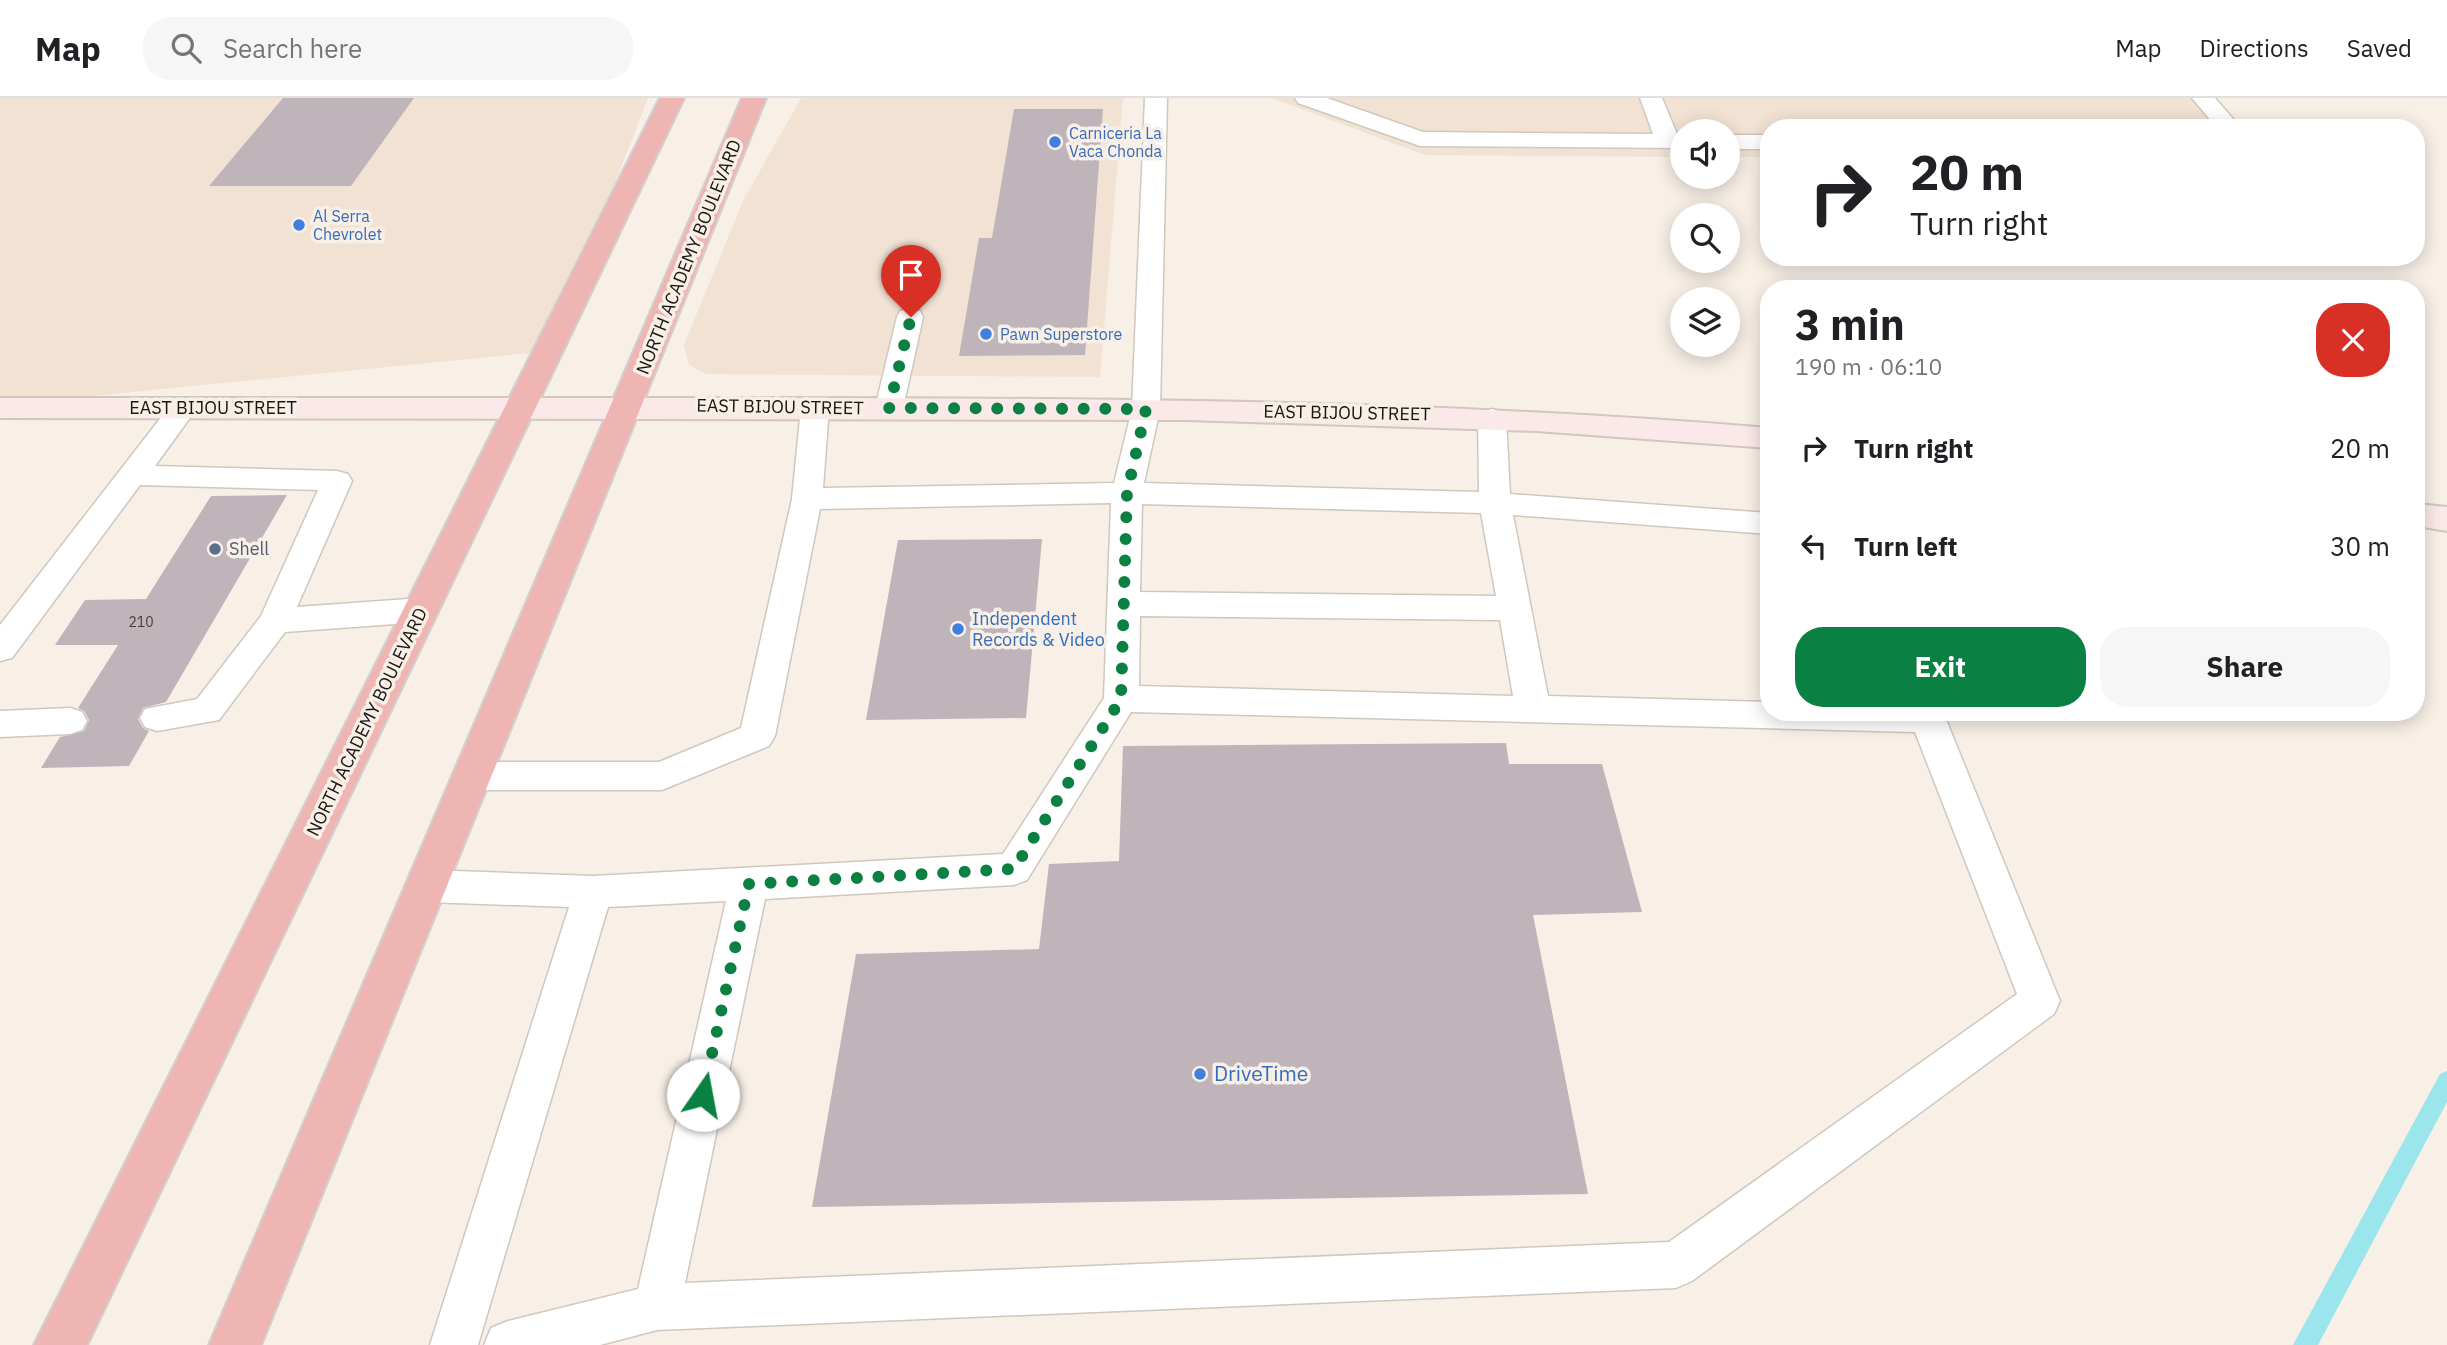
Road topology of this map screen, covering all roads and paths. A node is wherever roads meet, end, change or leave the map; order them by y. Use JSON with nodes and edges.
{"nodes":[{"id":1,"x":672,"y":98,"type":"edge"},
{"id":2,"x":754,"y":98,"type":"edge"},
{"id":3,"x":1156,"y":98,"type":"edge"},
{"id":4,"x":1306,"y":98,"type":"edge"},
{"id":5,"x":1651,"y":98,"type":"edge"},
{"id":6,"x":2203,"y":98,"type":"edge"},
{"id":7,"x":2222,"y":119,"type":"edge"},
{"id":8,"x":1670,"y":132,"type":"edge"},
{"id":9,"x":1670,"y":141,"type":"edge"},
{"id":10,"x":1740,"y":142,"type":"edge"},
{"id":11,"x":1760,"y":142,"type":"edge"},
{"id":12,"x":911,"y":317,"type":"dead end"},
{"id":13,"x":628,"y":407,"type":"junction"},
{"id":14,"x":0,"y":408,"type":"edge"},
{"id":15,"x":183,"y":408,"type":"junction"},
{"id":16,"x":521,"y":408,"type":"junction"},
{"id":17,"x":815,"y":408,"type":"junction"},
{"id":18,"x":889,"y":408,"type":"junction"},
{"id":19,"x":1146,"y":409,"type":"junction"},
{"id":20,"x":1492,"y":418,"type":"junction"},
{"id":21,"x":1760,"y":437,"type":"edge"},
{"id":22,"x":132,"y":475,"type":"junction"},
{"id":23,"x":1127,"y":493,"type":"junction"},
{"id":24,"x":807,"y":499,"type":"junction"},
{"id":25,"x":1495,"y":503,"type":"junction"},
{"id":26,"x":2425,"y":516,"type":"edge"},
{"id":27,"x":2447,"y":519,"type":"edge"},
{"id":28,"x":1760,"y":522,"type":"edge"},
{"id":29,"x":1124,"y":604,"type":"junction"},
{"id":30,"x":1514,"y":608,"type":"junction"},
{"id":31,"x":422,"y":610,"type":"junction"},
{"id":32,"x":275,"y":621,"type":"junction"},
{"id":33,"x":0,"y":649,"type":"edge"},
{"id":34,"x":1121,"y":699,"type":"junction"},
{"id":35,"x":1533,"y":709,"type":"junction"},
{"id":36,"x":1760,"y":713,"type":"edge"},
{"id":37,"x":157,"y":718,"type":"dead end"},
{"id":38,"x":70,"y":721,"type":"dead end"},
{"id":39,"x":1928,"y":721,"type":"edge"},
{"id":40,"x":0,"y":724,"type":"edge"},
{"id":41,"x":474,"y":776,"type":"junction"},
{"id":42,"x":749,"y":884,"type":"junction"},
{"id":43,"x":427,"y":886,"type":"junction"},
{"id":44,"x":593,"y":892,"type":"junction"},
{"id":45,"x":657,"y":1307,"type":"junction"},
{"id":46,"x":60,"y":1345,"type":"edge"},
{"id":47,"x":234,"y":1345,"type":"edge"},
{"id":48,"x":454,"y":1345,"type":"edge"},
{"id":49,"x":508,"y":1345,"type":"edge"}],
"edges":[{"from":1,"to":16,"type":"highway","name":"NORTH ACADEMY BOULEVARD"},
{"from":2,"to":13,"type":"highway","name":"NORTH ACADEMY BOULEVARD"},
{"from":3,"to":19,"type":"lane"},
{"from":4,"to":9,"type":"lane"},
{"from":5,"to":8,"type":"lane"},
{"from":6,"to":7,"type":"lane"},
{"from":10,"to":11,"type":"lane"},
{"from":12,"to":18,"type":"lane"},
{"from":13,"to":16,"type":"street","name":"EAST BIJOU STREET"},
{"from":13,"to":17,"type":"street","name":"EAST BIJOU STREET"},
{"from":13,"to":41,"type":"highway","name":"NORTH ACADEMY BOULEVARD"},
{"from":14,"to":15,"type":"street","name":"EAST BIJOU STREET"},
{"from":15,"to":16,"type":"street","name":"EAST BIJOU STREET"},
{"from":15,"to":22,"type":"lane"},
{"from":16,"to":31,"type":"highway","name":"NORTH ACADEMY BOULEVARD"},
{"from":17,"to":18,"type":"street","name":"EAST BIJOU STREET"},
{"from":17,"to":24,"type":"lane"},
{"from":18,"to":19,"type":"street","name":"EAST BIJOU STREET"},
{"from":19,"to":20,"type":"street","name":"EAST BIJOU STREET"},
{"from":19,"to":23,"type":"lane"},
{"from":20,"to":21,"type":"street","name":"EAST BIJOU STREET"},
{"from":20,"to":25,"type":"lane"},
{"from":22,"to":32,"type":"lane"},
{"from":22,"to":33,"type":"lane"},
{"from":23,"to":24,"type":"lane"},
{"from":23,"to":25,"type":"lane"},
{"from":23,"to":29,"type":"lane"},
{"from":24,"to":41,"type":"lane"},
{"from":25,"to":28,"type":"lane"},
{"from":25,"to":30,"type":"lane"},
{"from":26,"to":27,"type":"street"},
{"from":29,"to":30,"type":"lane"},
{"from":29,"to":34,"type":"lane"},
{"from":30,"to":35,"type":"lane"},
{"from":31,"to":32,"type":"lane"},
{"from":31,"to":46,"type":"highway","name":"NORTH ACADEMY BOULEVARD"},
{"from":32,"to":37,"type":"lane"},
{"from":34,"to":35,"type":"lane"},
{"from":34,"to":42,"type":"lane"},
{"from":35,"to":36,"type":"lane"},
{"from":38,"to":40,"type":"lane"},
{"from":39,"to":45,"type":"lane"},
{"from":41,"to":43,"type":"highway","name":"NORTH ACADEMY BOULEVARD"},
{"from":42,"to":44,"type":"lane"},
{"from":42,"to":45,"type":"lane"},
{"from":43,"to":44,"type":"lane"},
{"from":43,"to":47,"type":"highway","name":"NORTH ACADEMY BOULEVARD"},
{"from":44,"to":48,"type":"lane"},
{"from":45,"to":49,"type":"lane"}]}
